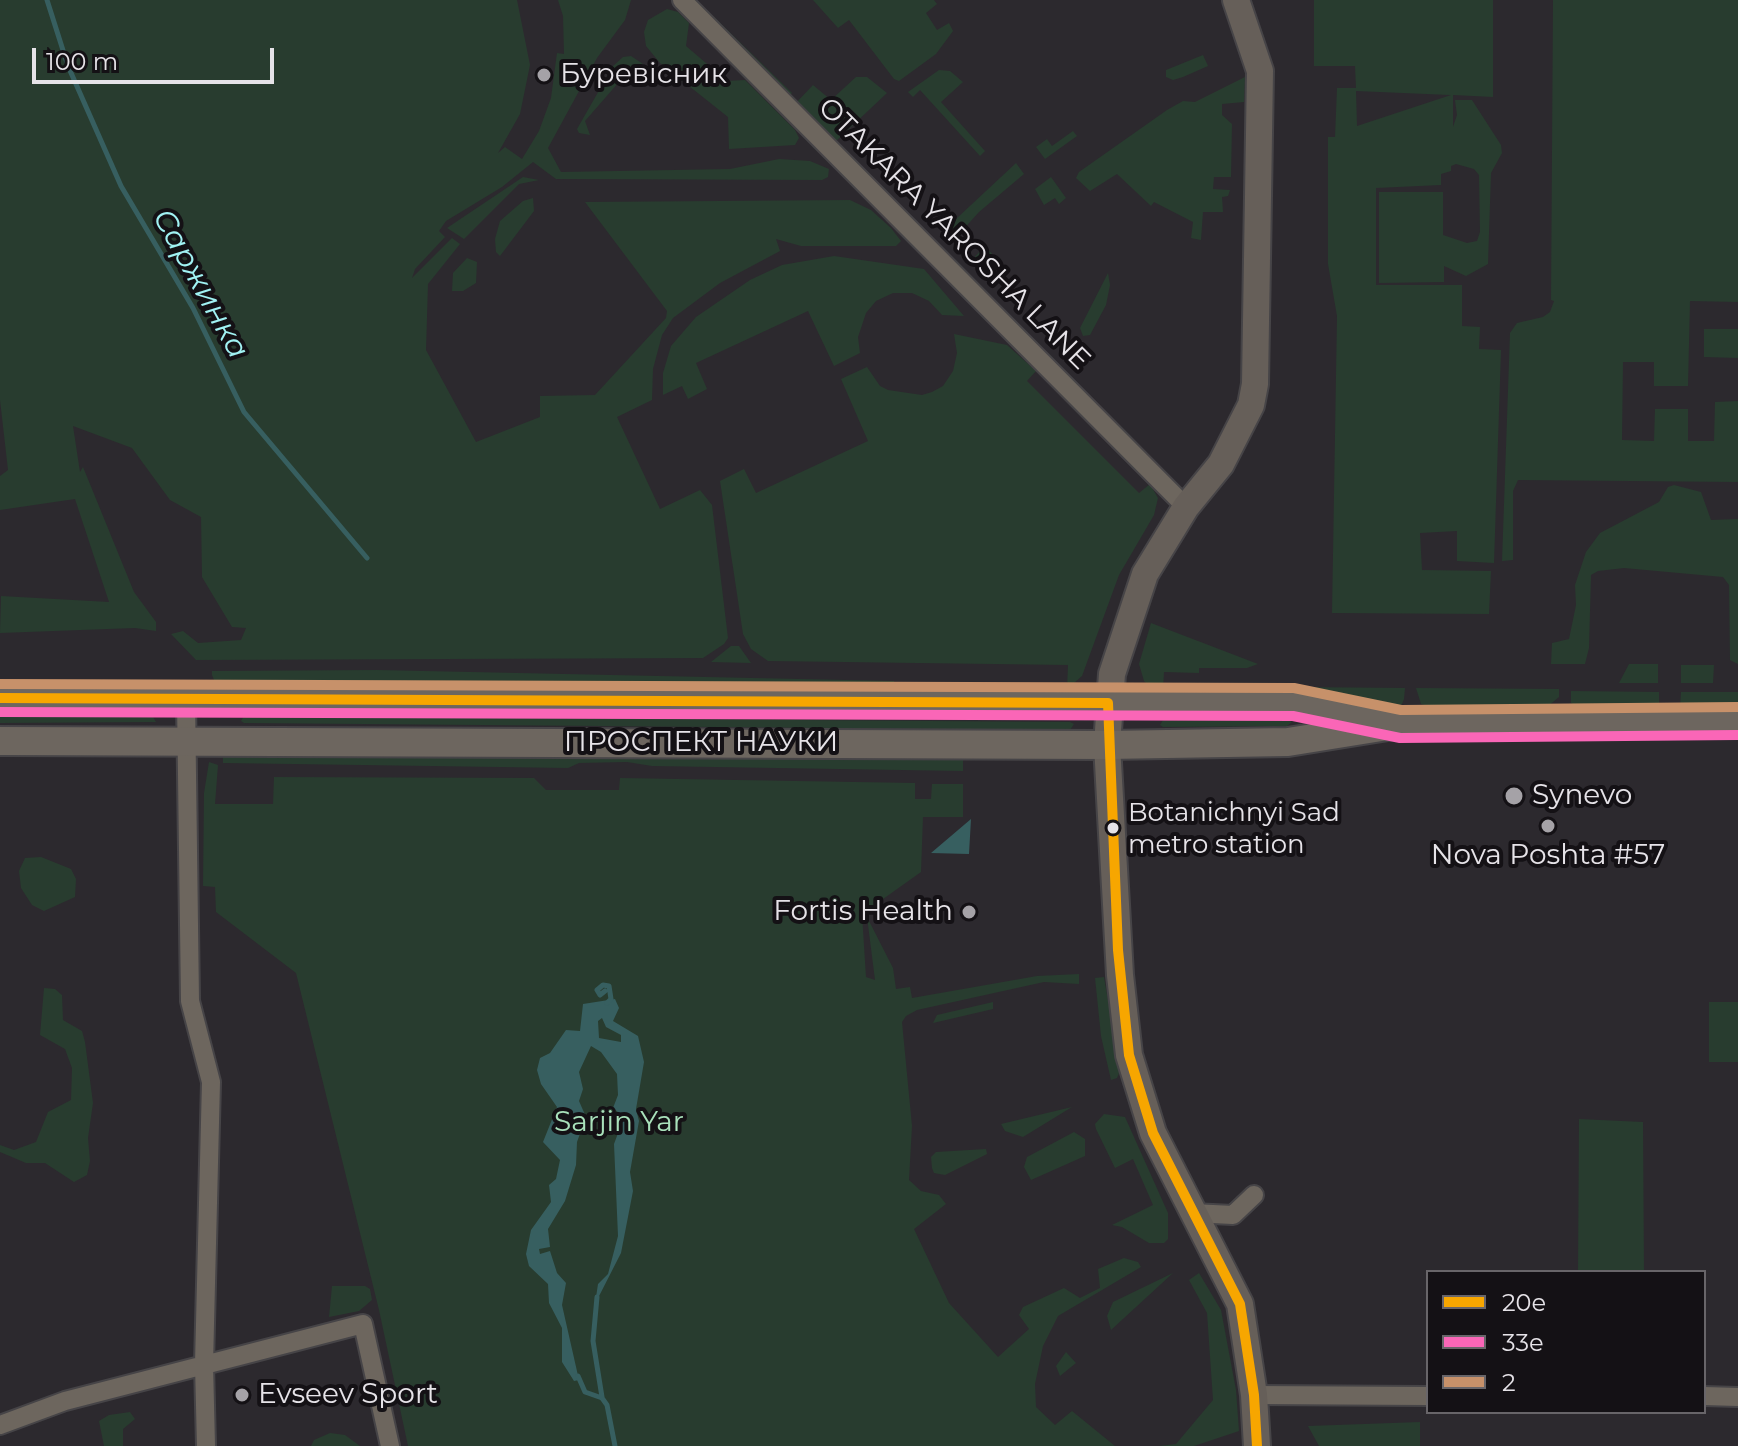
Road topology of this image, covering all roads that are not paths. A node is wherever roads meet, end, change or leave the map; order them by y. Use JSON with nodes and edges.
{"nodes":[{"id":1,"x":682,"y":0,"type":"edge"},
{"id":2,"x":1236,"y":0,"type":"edge"},
{"id":3,"x":1186,"y":507,"type":"junction"},
{"id":4,"x":0,"y":698,"type":"edge"},
{"id":5,"x":186,"y":699,"type":"junction"},
{"id":6,"x":1108,"y":703,"type":"junction"},
{"id":7,"x":1738,"y":721,"type":"edge"},
{"id":8,"x":1400,"y":724,"type":"junction"},
{"id":9,"x":0,"y":741,"type":"edge"},
{"id":10,"x":186,"y":742,"type":"junction"},
{"id":11,"x":1107,"y":745,"type":"junction"},
{"id":12,"x":1254,"y":1195,"type":"dead end"},
{"id":13,"x":1192,"y":1213,"type":"junction"},
{"id":14,"x":204,"y":1364,"type":"junction"},
{"id":15,"x":1254,"y":1395,"type":"junction"},
{"id":16,"x":1426,"y":1396,"type":"edge"},
{"id":17,"x":1706,"y":1396,"type":"edge"},
{"id":18,"x":1738,"y":1397,"type":"edge"},
{"id":19,"x":0,"y":1425,"type":"edge"},
{"id":20,"x":206,"y":1446,"type":"edge"},
{"id":21,"x":390,"y":1446,"type":"edge"},
{"id":22,"x":1257,"y":1446,"type":"edge"}],
"edges":[{"from":1,"to":3,"type":"street","name":"OTAKARA YAROSHA LANE"},
{"from":2,"to":3,"type":"street"},
{"from":3,"to":6,"type":"street"},
{"from":4,"to":5,"type":"main road","name":"ПРОСПЕКТ НАУКИ"},
{"from":5,"to":6,"type":"main road","name":"ПРОСПЕКТ НАУКИ"},
{"from":5,"to":10,"type":"street"},
{"from":6,"to":8,"type":"main road","name":"ПРОСПЕКТ НАУКИ"},
{"from":6,"to":11,"type":"street"},
{"from":7,"to":8,"type":"main road","name":"ПРОСПЕКТ НАУКИ"},
{"from":8,"to":11,"type":"main road","name":"ПРОСПЕКТ НАУКИ"},
{"from":9,"to":10,"type":"main road","name":"ПРОСПЕКТ НАУКИ"},
{"from":10,"to":11,"type":"main road","name":"ПРОСПЕКТ НАУКИ"},
{"from":10,"to":14,"type":"street"},
{"from":11,"to":13,"type":"street"},
{"from":12,"to":13,"type":"street"},
{"from":13,"to":15,"type":"street"},
{"from":14,"to":19,"type":"street"},
{"from":14,"to":20,"type":"street"},
{"from":14,"to":21,"type":"street"},
{"from":15,"to":16,"type":"street"},
{"from":15,"to":22,"type":"street"},
{"from":17,"to":18,"type":"street"}]}
